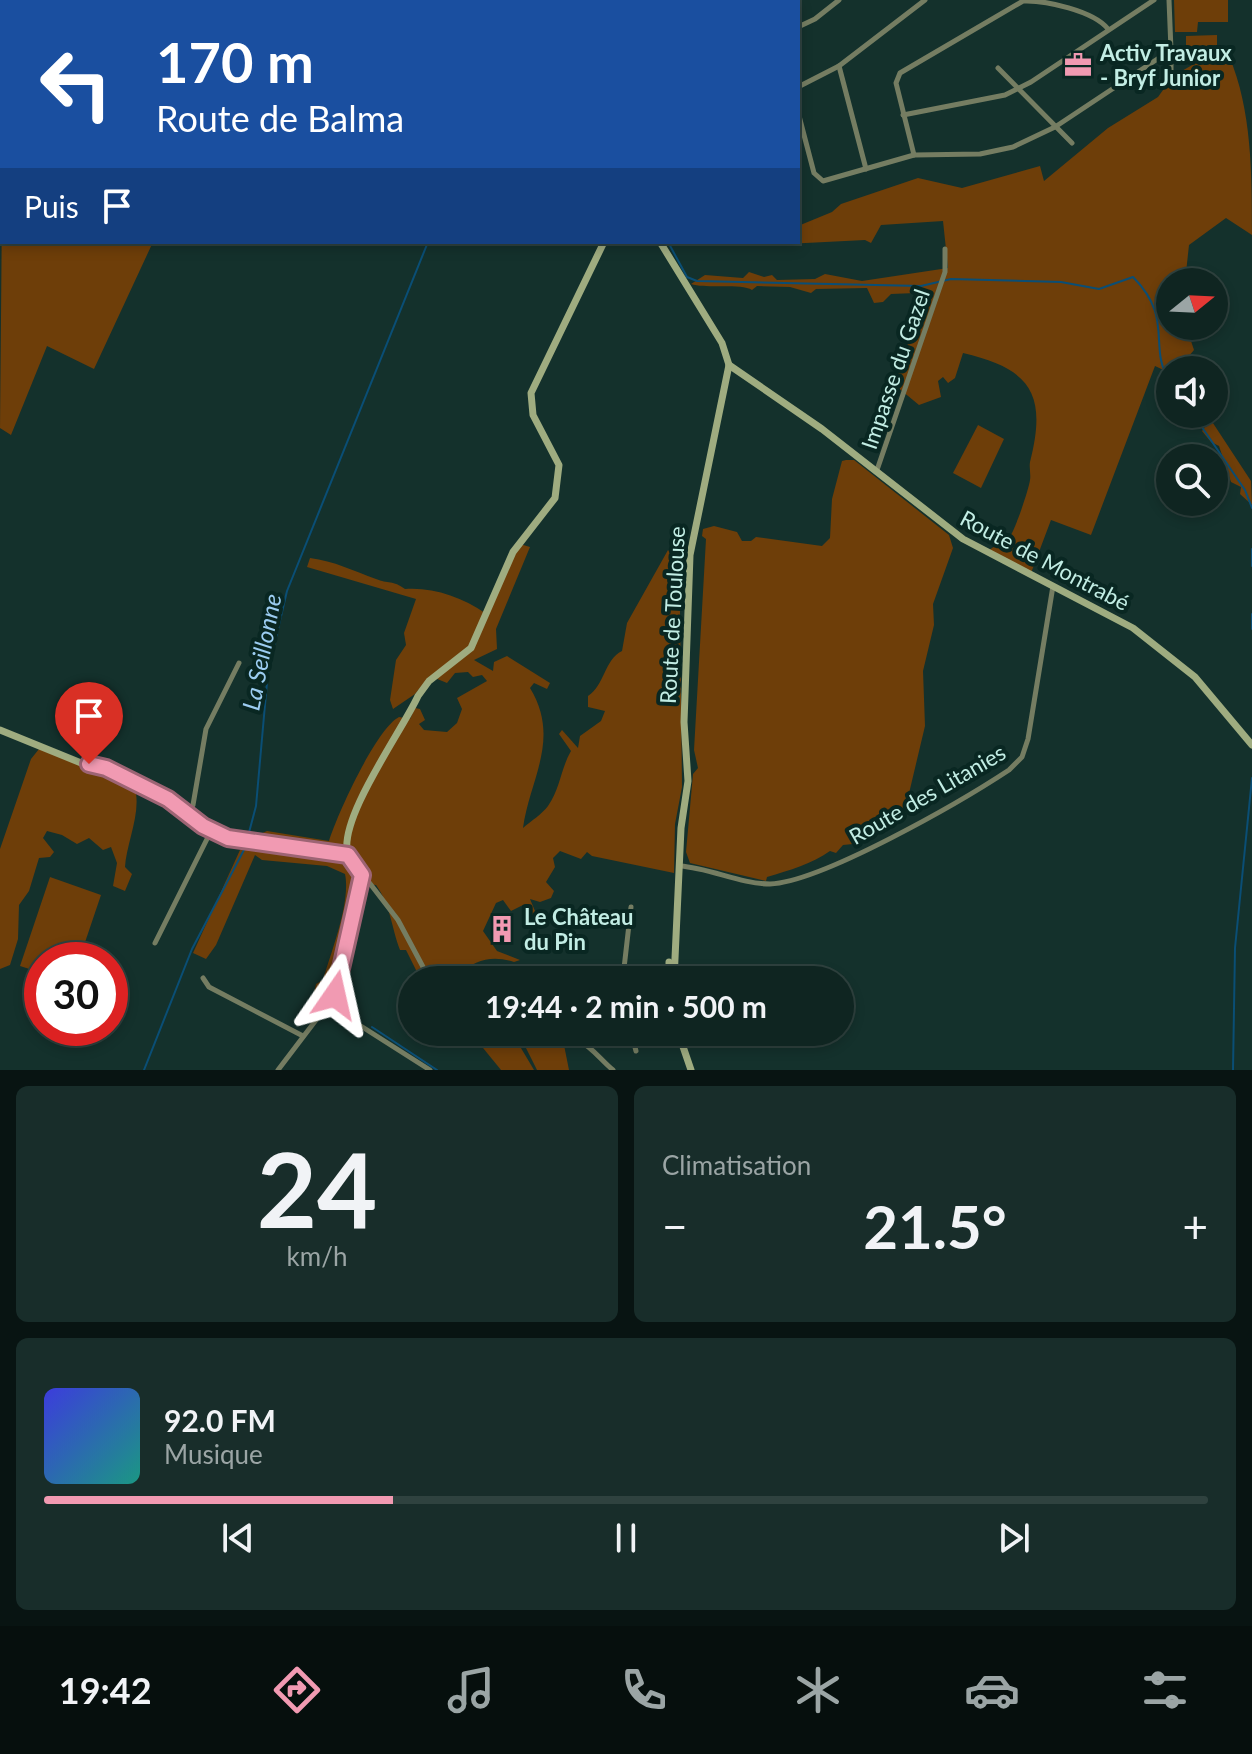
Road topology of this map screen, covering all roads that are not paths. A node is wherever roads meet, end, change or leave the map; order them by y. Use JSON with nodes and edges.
{"nodes":[{"id":1,"x":839,"y":0,"type":"edge"},
{"id":2,"x":925,"y":0,"type":"edge"},
{"id":3,"x":1154,"y":0,"type":"edge"},
{"id":4,"x":1169,"y":0,"type":"edge"},
{"id":5,"x":800,"y":24,"type":"edge"},
{"id":6,"x":1108,"y":29,"type":"junction"},
{"id":7,"x":1171,"y":50,"type":"junction"},
{"id":8,"x":839,"y":66,"type":"junction"},
{"id":9,"x":998,"y":68,"type":"dead end"},
{"id":10,"x":1171,"y":74,"type":"dead end"},
{"id":11,"x":800,"y":86,"type":"edge"},
{"id":12,"x":1018,"y":89,"type":"junction"},
{"id":13,"x":903,"y":115,"type":"junction"},
{"id":14,"x":800,"y":119,"type":"edge"},
{"id":15,"x":1055,"y":127,"type":"junction"},
{"id":16,"x":1072,"y":143,"type":"dead end"},
{"id":17,"x":914,"y":155,"type":"junction"},
{"id":18,"x":866,"y":169,"type":"junction"},
{"id":19,"x":603,"y":244,"type":"edge"},
{"id":20,"x":661,"y":244,"type":"edge"},
{"id":21,"x":945,"y":249,"type":"dead end"},
{"id":22,"x":729,"y":365,"type":"junction"},
{"id":23,"x":877,"y":470,"type":"junction"},
{"id":24,"x":1054,"y":586,"type":"junction"},
{"id":25,"x":239,"y":663,"type":"dead end"},
{"id":26,"x":0,"y":730,"type":"edge"},
{"id":27,"x":1252,"y":745,"type":"edge"},
{"id":28,"x":188,"y":813,"type":"junction"},
{"id":29,"x":211,"y":831,"type":"junction"},
{"id":30,"x":348,"y":855,"type":"junction"},
{"id":31,"x":680,"y":866,"type":"junction"},
{"id":32,"x":362,"y":875,"type":"junction"},
{"id":33,"x":631,"y":907,"type":"dead end"},
{"id":34,"x":155,"y":943,"type":"dead end"},
{"id":35,"x":423,"y":966,"type":"edge"},
{"id":36,"x":624,"y":966,"type":"edge"},
{"id":37,"x":672,"y":966,"type":"edge"},
{"id":38,"x":203,"y":978,"type":"dead end"},
{"id":39,"x":335,"y":995,"type":"junction"},
{"id":40,"x":327,"y":1007,"type":"junction"},
{"id":41,"x":339,"y":1009,"type":"junction"},
{"id":42,"x":303,"y":1036,"type":"junction"},
{"id":43,"x":588,"y":1046,"type":"edge"},
{"id":44,"x":635,"y":1046,"type":"edge"},
{"id":45,"x":683,"y":1046,"type":"edge"},
{"id":46,"x":636,"y":1051,"type":"dead end"},
{"id":47,"x":278,"y":1070,"type":"edge"},
{"id":48,"x":430,"y":1070,"type":"edge"},
{"id":49,"x":613,"y":1070,"type":"edge"},
{"id":50,"x":691,"y":1070,"type":"edge"}],
"edges":[{"from":1,"to":5,"type":"street"},
{"from":2,"to":8,"type":"street"},
{"from":3,"to":6,"type":"street"},
{"from":4,"to":7,"type":"street"},
{"from":6,"to":12,"type":"street"},
{"from":6,"to":13,"type":"street"},
{"from":7,"to":10,"type":"street"},
{"from":7,"to":15,"type":"street"},
{"from":8,"to":11,"type":"street"},
{"from":8,"to":18,"type":"street"},
{"from":9,"to":12,"type":"street"},
{"from":12,"to":13,"type":"street"},
{"from":12,"to":15,"type":"street"},
{"from":13,"to":17,"type":"street"},
{"from":14,"to":18,"type":"street"},
{"from":15,"to":16,"type":"street"},
{"from":15,"to":17,"type":"street"},
{"from":17,"to":18,"type":"street"},
{"from":19,"to":30,"type":"street"},
{"from":20,"to":22,"type":"street"},
{"from":21,"to":23,"type":"street","name":"Impasse du Gazel"},
{"from":22,"to":23,"type":"street","name":"Route de Montrabé"},
{"from":22,"to":31,"type":"street","name":"Route de Toulouse"},
{"from":23,"to":24,"type":"street","name":"Route de Montrabé"},
{"from":24,"to":27,"type":"street","name":"Route de Montrabé"},
{"from":24,"to":31,"type":"street","name":"Route des Litanies"},
{"from":25,"to":28,"type":"street"},
{"from":26,"to":28,"type":"street"},
{"from":28,"to":29,"type":"street"},
{"from":29,"to":30,"type":"street"},
{"from":29,"to":34,"type":"street"},
{"from":30,"to":32,"type":"street"},
{"from":31,"to":37,"type":"street","name":"Route de Toulouse"},
{"from":32,"to":35,"type":"street"},
{"from":32,"to":39,"type":"street"},
{"from":33,"to":36,"type":"street"},
{"from":38,"to":42,"type":"street"},
{"from":39,"to":40,"type":"street"},
{"from":39,"to":41,"type":"street"},
{"from":40,"to":41,"type":"street"},
{"from":40,"to":42,"type":"street"},
{"from":41,"to":48,"type":"street"},
{"from":42,"to":47,"type":"street"},
{"from":43,"to":49,"type":"street"},
{"from":44,"to":46,"type":"street"},
{"from":45,"to":50,"type":"street"}]}
